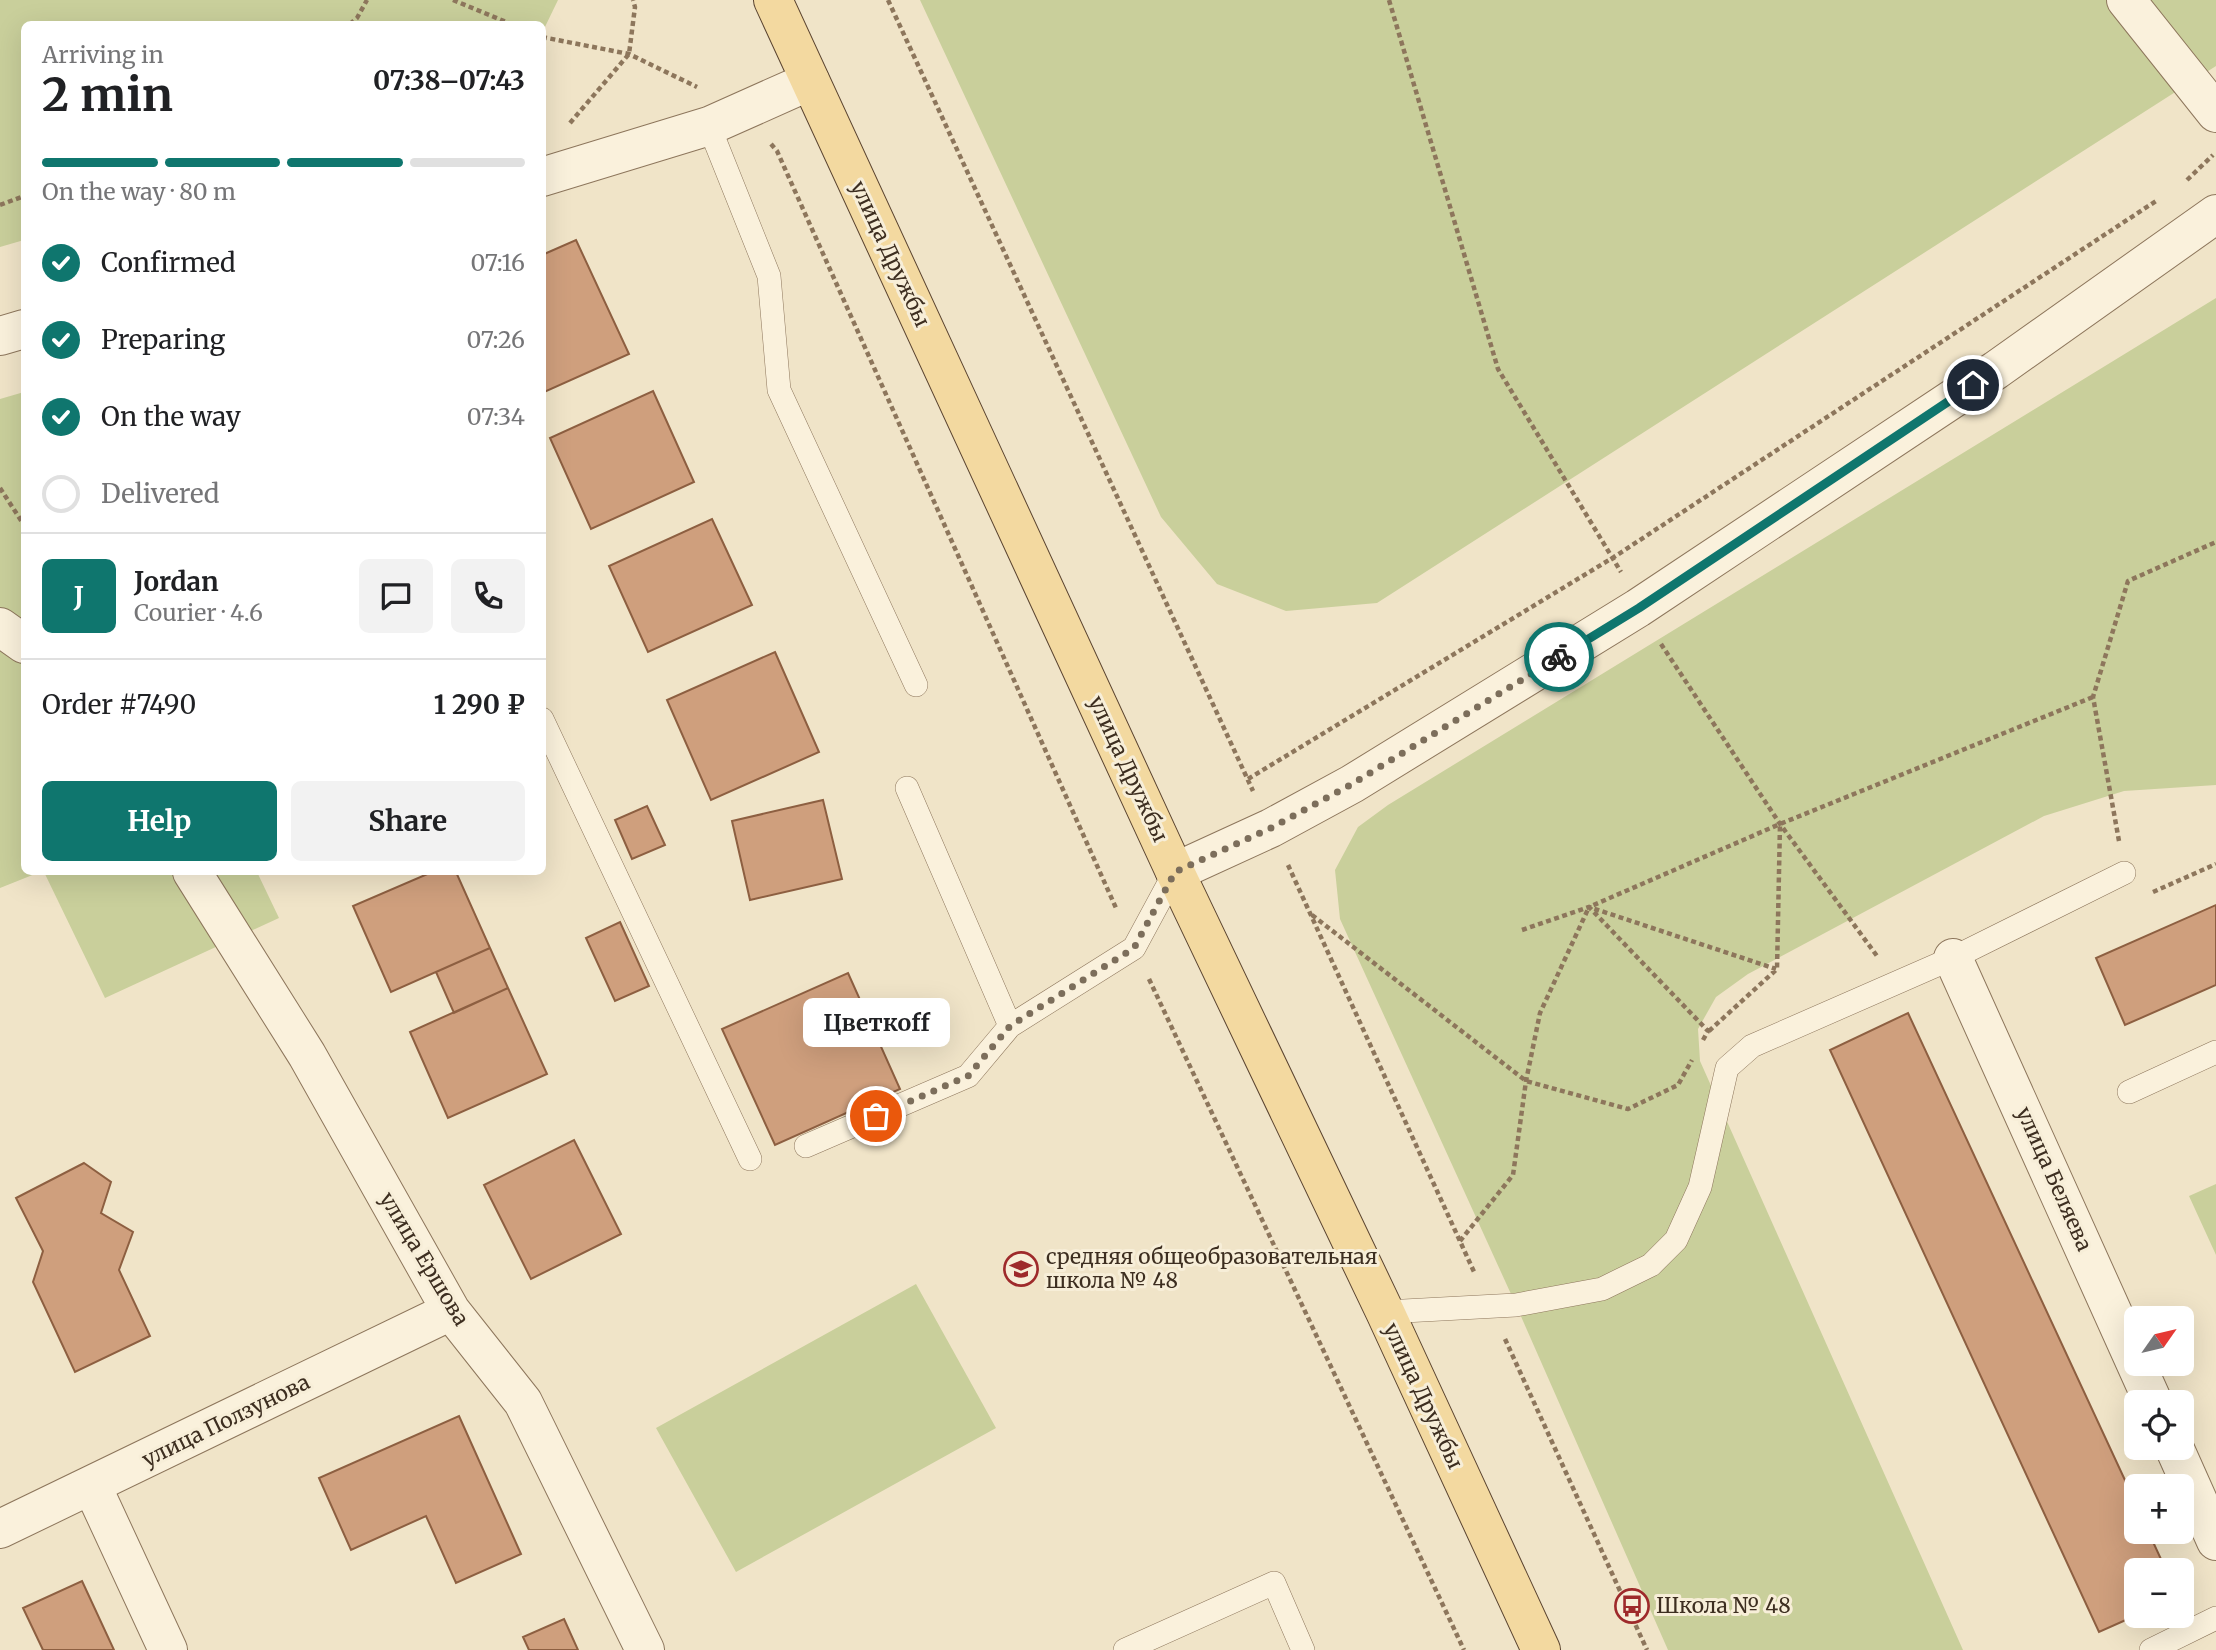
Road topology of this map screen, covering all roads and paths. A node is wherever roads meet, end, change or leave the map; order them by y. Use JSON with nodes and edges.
{"nodes":[{"id":1,"x":367,"y":0,"type":"edge"},
{"id":2,"x":453,"y":0,"type":"edge"},
{"id":3,"x":633,"y":0,"type":"edge"},
{"id":4,"x":773,"y":0,"type":"edge"},
{"id":5,"x":1390,"y":0,"type":"edge"},
{"id":6,"x":2126,"y":0,"type":"edge"},
{"id":7,"x":354,"y":21,"type":"edge"},
{"id":8,"x":504,"y":21,"type":"edge"},
{"id":9,"x":546,"y":38,"type":"edge"},
{"id":10,"x":629,"y":54,"type":"junction"},
{"id":11,"x":810,"y":81,"type":"junction"},
{"id":12,"x":745,"y":110,"type":"junction"},
{"id":13,"x":2216,"y":113,"type":"edge"},
{"id":14,"x":709,"y":126,"type":"junction"},
{"id":15,"x":561,"y":133,"type":"dead end"},
{"id":16,"x":2216,"y":152,"type":"edge"},
{"id":17,"x":546,"y":176,"type":"edge"},
{"id":18,"x":2186,"y":182,"type":"dead end"},
{"id":19,"x":21,"y":197,"type":"edge"},
{"id":20,"x":2162,"y":197,"type":"dead end"},
{"id":21,"x":0,"y":205,"type":"edge"},
{"id":22,"x":2216,"y":214,"type":"edge"},
{"id":23,"x":21,"y":330,"type":"edge"},
{"id":24,"x":0,"y":337,"type":"edge"},
{"id":25,"x":0,"y":488,"type":"edge"},
{"id":26,"x":21,"y":520,"type":"edge"},
{"id":27,"x":2216,"y":542,"type":"edge"},
{"id":28,"x":1614,"y":557,"type":"junction"},
{"id":29,"x":1639,"y":608,"type":"junction"},
{"id":30,"x":0,"y":627,"type":"edge"},
{"id":31,"x":21,"y":642,"type":"edge"},
{"id":32,"x":916,"y":685,"type":"dead end"},
{"id":33,"x":2093,"y":697,"type":"junction"},
{"id":34,"x":546,"y":727,"type":"edge"},
{"id":35,"x":1248,"y":779,"type":"dead end"},
{"id":36,"x":907,"y":788,"type":"dead end"},
{"id":37,"x":1780,"y":824,"type":"junction"},
{"id":38,"x":2216,"y":864,"type":"edge"},
{"id":39,"x":1175,"y":872,"type":"junction"},
{"id":40,"x":2124,"y":873,"type":"junction"},
{"id":41,"x":194,"y":875,"type":"edge"},
{"id":42,"x":1589,"y":907,"type":"junction"},
{"id":43,"x":1310,"y":913,"type":"dead end"},
{"id":44,"x":1522,"y":930,"type":"dead end"},
{"id":45,"x":1134,"y":948,"type":"junction"},
{"id":46,"x":1953,"y":958,"type":"junction"},
{"id":47,"x":1777,"y":969,"type":"junction"},
{"id":48,"x":1897,"y":982,"type":"junction"},
{"id":49,"x":1010,"y":1026,"type":"junction"},
{"id":50,"x":1709,"y":1031,"type":"junction"},
{"id":51,"x":1702,"y":1042,"type":"dead end"},
{"id":52,"x":1696,"y":1052,"type":"dead end"},
{"id":53,"x":2216,"y":1052,"type":"edge"},
{"id":54,"x":1727,"y":1068,"type":"junction"},
{"id":55,"x":1526,"y":1081,"type":"junction"},
{"id":56,"x":2129,"y":1092,"type":"dead end"},
{"id":57,"x":806,"y":1146,"type":"dead end"},
{"id":58,"x":750,"y":1160,"type":"dead end"},
{"id":59,"x":1460,"y":1241,"type":"dead end"},
{"id":60,"x":451,"y":1311,"type":"junction"},
{"id":61,"x":1385,"y":1312,"type":"junction"},
{"id":62,"x":2149,"y":1390,"type":"edge"},
{"id":63,"x":2180,"y":1460,"type":"edge"},
{"id":64,"x":92,"y":1486,"type":"junction"},
{"id":65,"x":0,"y":1529,"type":"edge"},
{"id":66,"x":2216,"y":1541,"type":"edge"},
{"id":67,"x":2216,"y":1618,"type":"edge"},
{"id":68,"x":168,"y":1650,"type":"edge"},
{"id":69,"x":645,"y":1650,"type":"edge"},
{"id":70,"x":1125,"y":1650,"type":"edge"},
{"id":71,"x":1303,"y":1650,"type":"edge"},
{"id":72,"x":1464,"y":1650,"type":"edge"},
{"id":73,"x":1541,"y":1650,"type":"edge"},
{"id":74,"x":2151,"y":1650,"type":"edge"}],
"edges":[{"from":1,"to":7,"type":"path"},
{"from":2,"to":8,"type":"path"},
{"from":3,"to":10,"type":"path"},
{"from":4,"to":11,"type":"main road","name":"улица Дружбы"},
{"from":5,"to":28,"type":"path"},
{"from":6,"to":13,"type":"street"},
{"from":9,"to":10,"type":"path"},
{"from":10,"to":12,"type":"path"},
{"from":10,"to":15,"type":"path"},
{"from":11,"to":12,"type":"street"},
{"from":11,"to":39,"type":"main road","name":"улица Дружбы"},
{"from":12,"to":14,"type":"street"},
{"from":12,"to":45,"type":"path"},
{"from":14,"to":17,"type":"street"},
{"from":14,"to":32,"type":"lane"},
{"from":16,"to":18,"type":"path"},
{"from":19,"to":21,"type":"path"},
{"from":20,"to":28,"type":"path"},
{"from":22,"to":29,"type":"street"},
{"from":23,"to":24,"type":"street"},
{"from":25,"to":26,"type":"path"},
{"from":27,"to":33,"type":"path"},
{"from":28,"to":29,"type":"path"},
{"from":28,"to":35,"type":"path"},
{"from":29,"to":37,"type":"path"},
{"from":29,"to":39,"type":"street"},
{"from":30,"to":31,"type":"street"},
{"from":33,"to":37,"type":"path"},
{"from":33,"to":40,"type":"path"},
{"from":34,"to":58,"type":"lane"},
{"from":36,"to":49,"type":"lane"},
{"from":37,"to":42,"type":"path"},
{"from":37,"to":47,"type":"path"},
{"from":37,"to":48,"type":"path"},
{"from":38,"to":40,"type":"path"},
{"from":39,"to":45,"type":"lane"},
{"from":39,"to":61,"type":"main road","name":"улица Дружбы"},
{"from":40,"to":46,"type":"lane"},
{"from":41,"to":60,"type":"street","name":"улица Ершова"},
{"from":42,"to":44,"type":"path"},
{"from":42,"to":47,"type":"path"},
{"from":42,"to":50,"type":"path"},
{"from":42,"to":55,"type":"path"},
{"from":43,"to":55,"type":"path"},
{"from":45,"to":49,"type":"lane"},
{"from":45,"to":72,"type":"path"},
{"from":46,"to":48,"type":"lane"},
{"from":46,"to":62,"type":"street","name":"улица Беляева"},
{"from":47,"to":50,"type":"path"},
{"from":48,"to":54,"type":"lane"},
{"from":49,"to":57,"type":"lane"},
{"from":50,"to":51,"type":"path"},
{"from":50,"to":54,"type":"path"},
{"from":52,"to":55,"type":"path"},
{"from":53,"to":56,"type":"lane"},
{"from":54,"to":61,"type":"lane"},
{"from":55,"to":59,"type":"path"},
{"from":60,"to":64,"type":"street","name":"улица Ползунова"},
{"from":60,"to":69,"type":"street","name":"улица Ершова"},
{"from":61,"to":73,"type":"main road","name":"улица Дружбы"},
{"from":63,"to":66,"type":"street"},
{"from":64,"to":65,"type":"street","name":"улица Ползунова"},
{"from":64,"to":68,"type":"street"},
{"from":67,"to":74,"type":"lane"},
{"from":70,"to":71,"type":"lane"}]}
